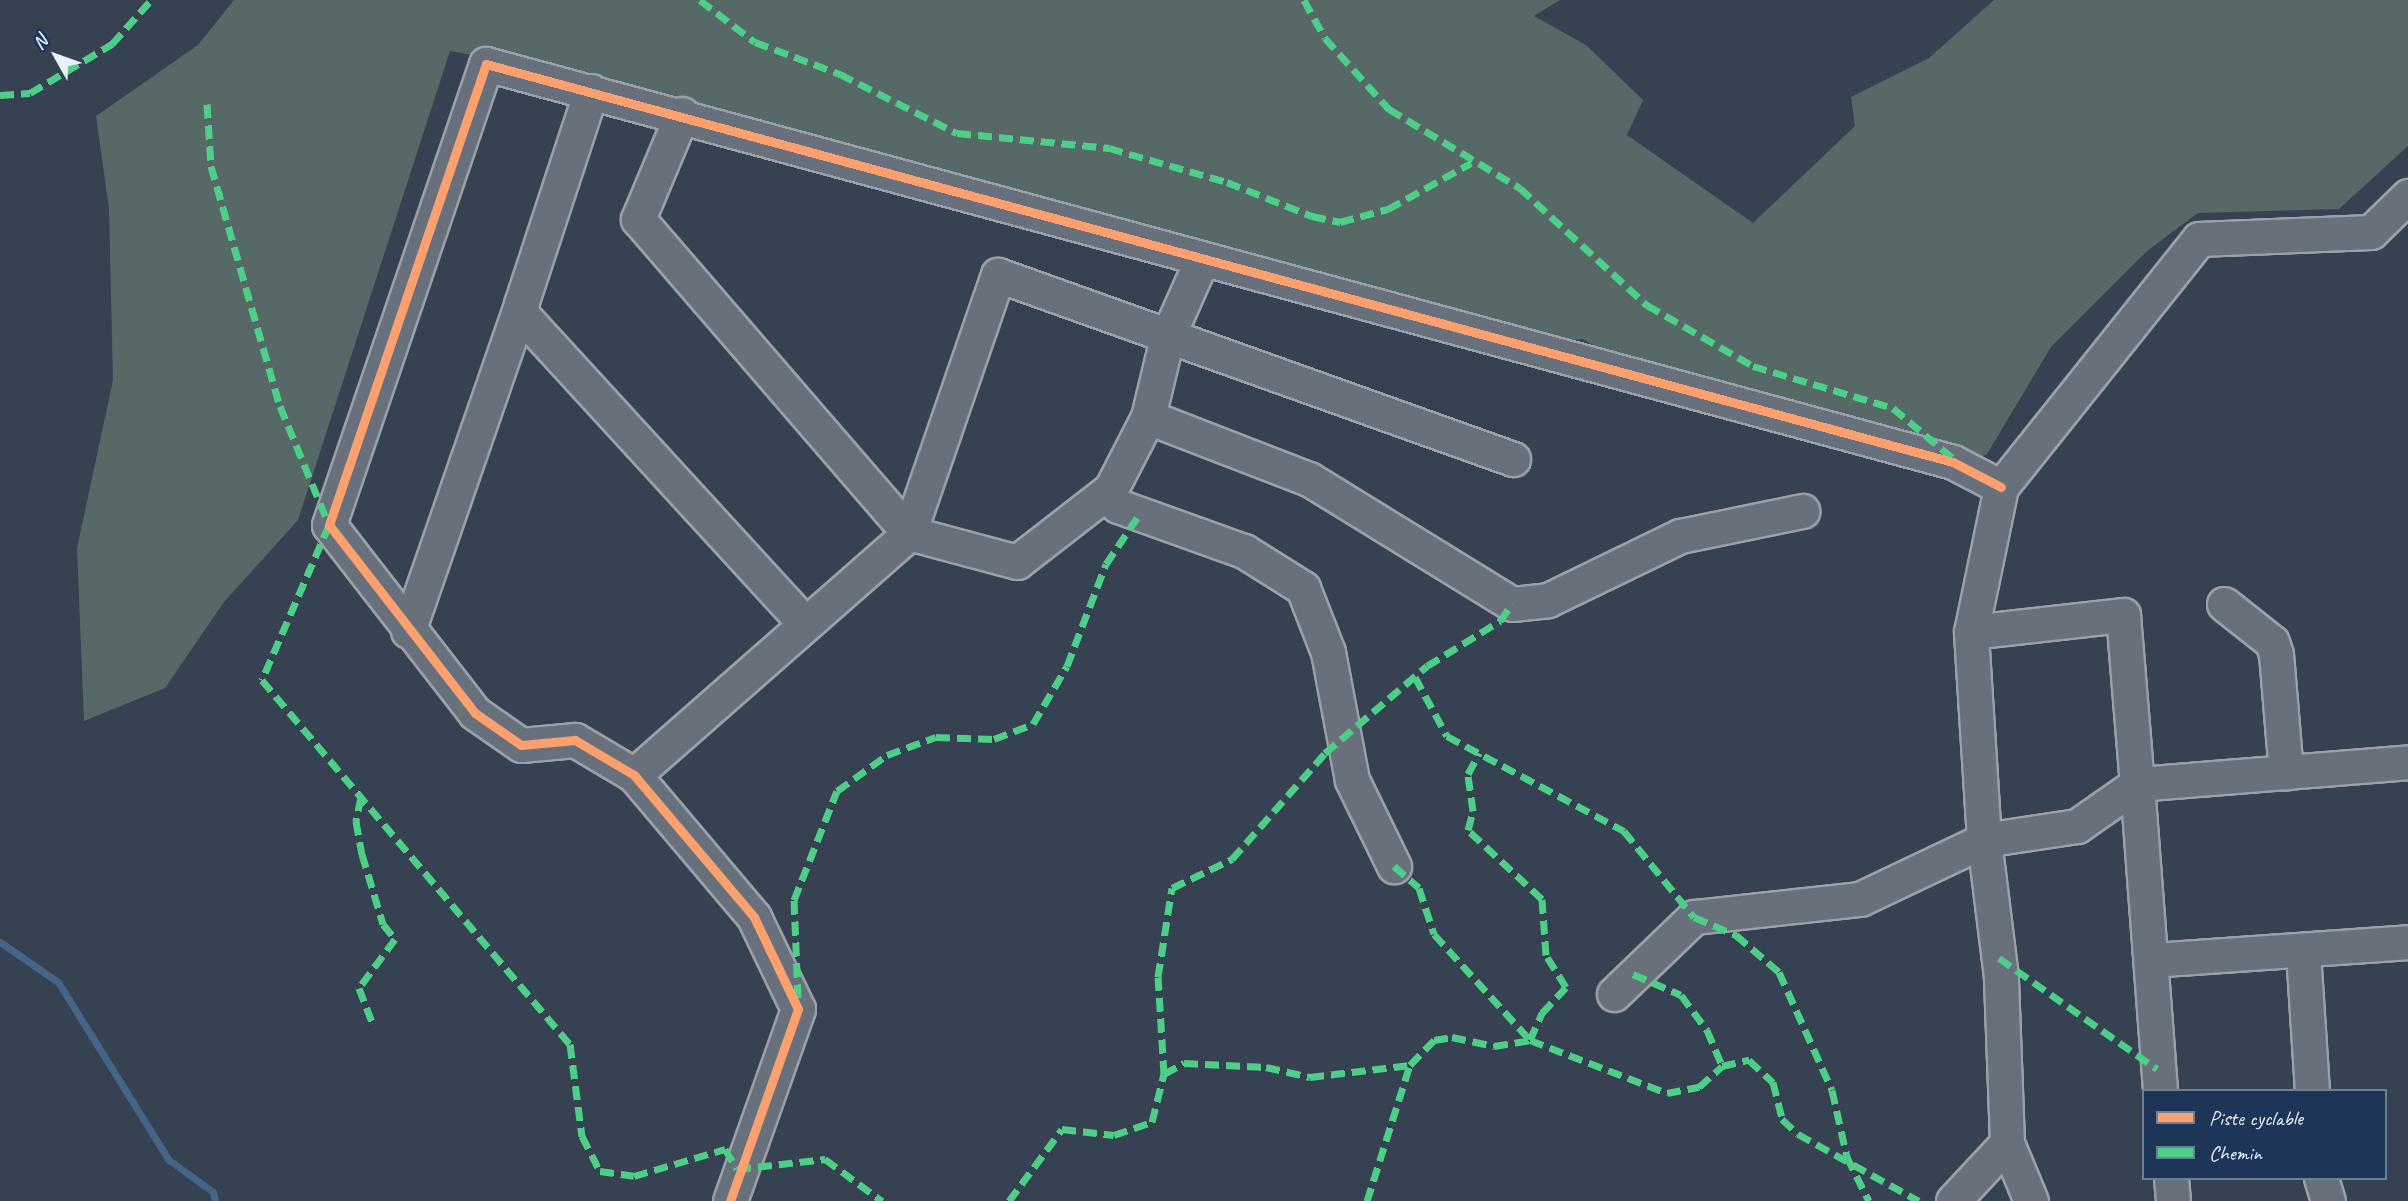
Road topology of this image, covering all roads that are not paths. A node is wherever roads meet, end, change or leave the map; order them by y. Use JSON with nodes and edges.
{"nodes":[{"id":1,"x":591,"y":91,"type":"junction"},
{"id":2,"x":681,"y":114,"type":"junction"},
{"id":3,"x":2408,"y":197,"type":"edge"},
{"id":4,"x":1202,"y":259,"type":"junction"},
{"id":5,"x":521,"y":304,"type":"junction"},
{"id":6,"x":1167,"y":338,"type":"junction"},
{"id":7,"x":1148,"y":417,"type":"junction"},
{"id":8,"x":1513,"y":459,"type":"dead end"},
{"id":9,"x":2001,"y":487,"type":"junction"},
{"id":10,"x":1111,"y":488,"type":"junction"},
{"id":11,"x":1802,"y":511,"type":"dead end"},
{"id":12,"x":909,"y":533,"type":"junction"},
{"id":13,"x":2224,"y":604,"type":"dead end"},
{"id":14,"x":805,"y":624,"type":"junction"},
{"id":15,"x":408,"y":631,"type":"junction"},
{"id":16,"x":1971,"y":632,"type":"junction"},
{"id":17,"x":2408,"y":762,"type":"edge"},
{"id":18,"x":2286,"y":773,"type":"junction"},
{"id":19,"x":634,"y":775,"type":"junction"},
{"id":20,"x":2137,"y":784,"type":"junction"},
{"id":21,"x":1984,"y":840,"type":"junction"},
{"id":22,"x":1394,"y":866,"type":"dead end"},
{"id":23,"x":2408,"y":942,"type":"edge"},
{"id":24,"x":2303,"y":951,"type":"junction"},
{"id":25,"x":2152,"y":960,"type":"junction"},
{"id":26,"x":1615,"y":994,"type":"dead end"},
{"id":27,"x":2160,"y":1089,"type":"edge"},
{"id":28,"x":2312,"y":1089,"type":"edge"},
{"id":29,"x":2007,"y":1143,"type":"junction"},
{"id":30,"x":2171,"y":1180,"type":"edge"},
{"id":31,"x":2322,"y":1180,"type":"edge"},
{"id":32,"x":730,"y":1201,"type":"edge"},
{"id":33,"x":1953,"y":1201,"type":"edge"},
{"id":34,"x":2031,"y":1201,"type":"edge"},
{"id":35,"x":2173,"y":1201,"type":"edge"},
{"id":36,"x":2328,"y":1201,"type":"edge"}],
"edges":[{"from":1,"to":2,"type":"street"},
{"from":1,"to":5,"type":"street"},
{"from":1,"to":15,"type":"street"},
{"from":2,"to":4,"type":"street"},
{"from":2,"to":12,"type":"street"},
{"from":3,"to":9,"type":"street"},
{"from":4,"to":6,"type":"street"},
{"from":4,"to":9,"type":"street"},
{"from":5,"to":14,"type":"street"},
{"from":5,"to":15,"type":"street"},
{"from":6,"to":7,"type":"street"},
{"from":6,"to":8,"type":"street"},
{"from":6,"to":12,"type":"street"},
{"from":7,"to":10,"type":"street"},
{"from":7,"to":11,"type":"street"},
{"from":9,"to":16,"type":"street"},
{"from":10,"to":12,"type":"street"},
{"from":10,"to":22,"type":"street"},
{"from":12,"to":14,"type":"street"},
{"from":13,"to":18,"type":"street"},
{"from":14,"to":19,"type":"street"},
{"from":15,"to":19,"type":"street"},
{"from":16,"to":20,"type":"street"},
{"from":16,"to":21,"type":"street"},
{"from":17,"to":18,"type":"street"},
{"from":18,"to":20,"type":"street"},
{"from":19,"to":32,"type":"street"},
{"from":20,"to":21,"type":"street"},
{"from":20,"to":25,"type":"street"},
{"from":21,"to":26,"type":"street"},
{"from":21,"to":29,"type":"street"},
{"from":23,"to":24,"type":"street"},
{"from":24,"to":25,"type":"street"},
{"from":24,"to":28,"type":"street"},
{"from":25,"to":27,"type":"street"},
{"from":29,"to":33,"type":"street"},
{"from":29,"to":34,"type":"street"},
{"from":30,"to":35,"type":"street"},
{"from":31,"to":36,"type":"street"}]}
